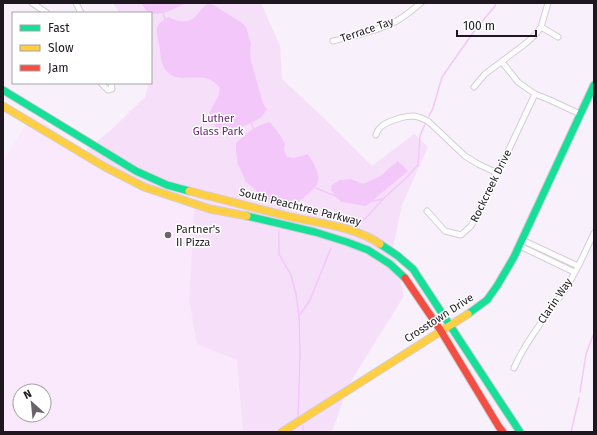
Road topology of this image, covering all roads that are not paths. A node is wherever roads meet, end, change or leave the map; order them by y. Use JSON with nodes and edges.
{"nodes":[{"id":1,"x":32,"y":3,"type":"edge"},
{"id":2,"x":76,"y":3,"type":"edge"},
{"id":3,"x":421,"y":3,"type":"edge"},
{"id":4,"x":548,"y":3,"type":"edge"},
{"id":5,"x":46,"y":12,"type":"edge"},
{"id":6,"x":80,"y":12,"type":"edge"},
{"id":7,"x":541,"y":27,"type":"junction"},
{"id":8,"x":558,"y":37,"type":"dead end"},
{"id":9,"x":333,"y":41,"type":"dead end"},
{"id":10,"x":502,"y":62,"type":"junction"},
{"id":11,"x":102,"y":84,"type":"edge"},
{"id":12,"x":112,"y":84,"type":"edge"},
{"id":13,"x":594,"y":85,"type":"edge"},
{"id":14,"x":474,"y":87,"type":"dead end"},
{"id":15,"x":3,"y":90,"type":"edge"},
{"id":16,"x":535,"y":94,"type":"junction"},
{"id":17,"x":3,"y":106,"type":"edge"},
{"id":18,"x":580,"y":114,"type":"junction"},
{"id":19,"x":376,"y":135,"type":"dead end"},
{"id":20,"x":497,"y":173,"type":"junction"},
{"id":21,"x":427,"y":211,"type":"dead end"},
{"id":22,"x":594,"y":233,"type":"edge"},
{"id":23,"x":521,"y":243,"type":"junction"},
{"id":24,"x":578,"y":266,"type":"junction"},
{"id":25,"x":574,"y":272,"type":"junction"},
{"id":26,"x":450,"y":325,"type":"junction"},
{"id":27,"x":441,"y":331,"type":"junction"},
{"id":28,"x":514,"y":368,"type":"dead end"},
{"id":29,"x":282,"y":432,"type":"edge"},
{"id":30,"x":503,"y":432,"type":"edge"},
{"id":31,"x":520,"y":432,"type":"edge"}],
"edges":[{"from":1,"to":5,"type":"street"},
{"from":2,"to":6,"type":"street"},
{"from":3,"to":9,"type":"street","name":"Terrace Tay"},
{"from":4,"to":7,"type":"street"},
{"from":7,"to":8,"type":"street"},
{"from":7,"to":10,"type":"street"},
{"from":10,"to":14,"type":"street"},
{"from":10,"to":16,"type":"street"},
{"from":11,"to":12,"type":"street"},
{"from":13,"to":18,"type":"main road","name":"Crosstown Drive"},
{"from":15,"to":26,"type":"main road","name":"South Peachtree Parkway"},
{"from":16,"to":18,"type":"street"},
{"from":16,"to":20,"type":"street","name":"Rockcreek Drive"},
{"from":17,"to":27,"type":"main road","name":"South Peachtree Parkway"},
{"from":18,"to":23,"type":"main road","name":"Crosstown Drive"},
{"from":19,"to":20,"type":"street"},
{"from":20,"to":21,"type":"street","name":"Rockcreek Drive"},
{"from":22,"to":24,"type":"street","name":"Clarin Way"},
{"from":23,"to":24,"type":"street"},
{"from":23,"to":25,"type":"street"},
{"from":23,"to":26,"type":"main road","name":"Crosstown Drive"},
{"from":24,"to":25,"type":"street","name":"Clarin Way"},
{"from":25,"to":28,"type":"street","name":"Clarin Way"},
{"from":26,"to":27,"type":"main road","name":"Crosstown Drive"},
{"from":26,"to":31,"type":"main road","name":"South Peachtree Parkway"},
{"from":27,"to":29,"type":"main road","name":"Crosstown Drive"},
{"from":27,"to":30,"type":"main road","name":"South Peachtree Parkway"}]}
